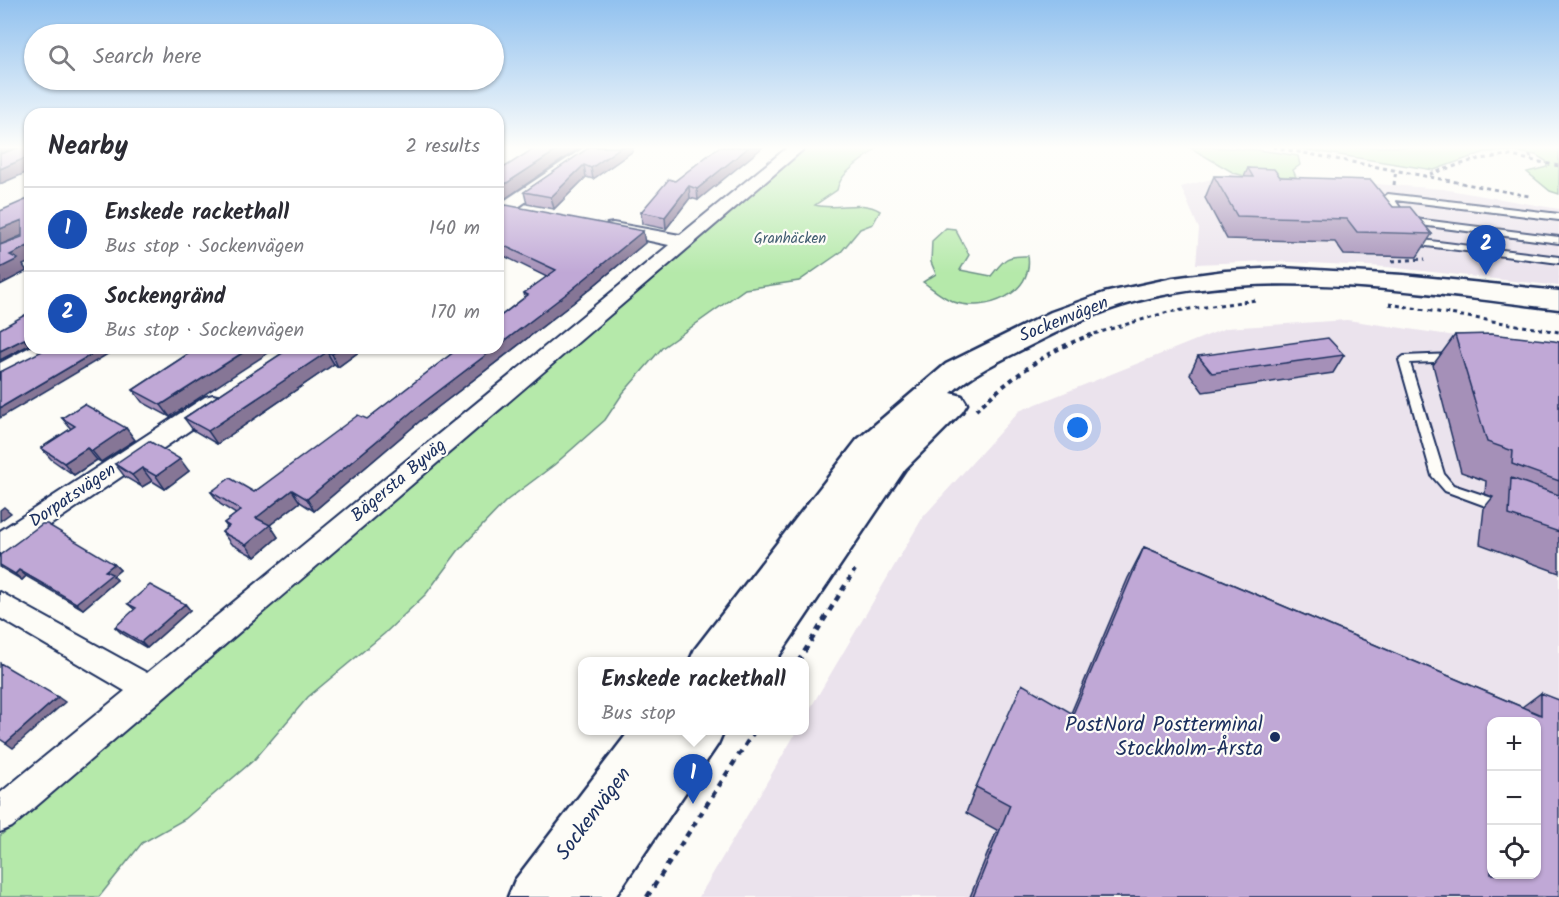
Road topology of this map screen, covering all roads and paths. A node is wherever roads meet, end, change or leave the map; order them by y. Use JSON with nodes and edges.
{"nodes":[{"id":1,"x":532,"y":189,"type":"edge"},
{"id":2,"x":748,"y":189,"type":"edge"},
{"id":3,"x":1496,"y":189,"type":"edge"},
{"id":4,"x":1537,"y":197,"type":"dead end"},
{"id":5,"x":504,"y":207,"type":"edge"},
{"id":6,"x":504,"y":209,"type":"edge"},
{"id":7,"x":528,"y":212,"type":"edge"},
{"id":8,"x":1559,"y":217,"type":"edge"},
{"id":9,"x":1405,"y":221,"type":"junction"},
{"id":10,"x":597,"y":225,"type":"edge"},
{"id":11,"x":1559,"y":240,"type":"edge"},
{"id":12,"x":685,"y":242,"type":"junction"},
{"id":13,"x":1559,"y":260,"type":"edge"},
{"id":14,"x":1265,"y":299,"type":"dead end"},
{"id":15,"x":1559,"y":300,"type":"edge"},
{"id":16,"x":1379,"y":303,"type":"dead end"},
{"id":17,"x":1559,"y":312,"type":"edge"},
{"id":18,"x":1559,"y":332,"type":"edge"},
{"id":19,"x":33,"y":354,"type":"edge"},
{"id":20,"x":1468,"y":358,"type":"edge"},
{"id":21,"x":0,"y":372,"type":"edge"},
{"id":22,"x":236,"y":387,"type":"edge"},
{"id":23,"x":970,"y":416,"type":"dead end"},
{"id":24,"x":1510,"y":510,"type":"edge"},
{"id":25,"x":0,"y":545,"type":"edge"},
{"id":26,"x":0,"y":604,"type":"edge"},
{"id":27,"x":713,"y":657,"type":"edge"},
{"id":28,"x":755,"y":657,"type":"edge"},
{"id":29,"x":150,"y":690,"type":"junction"},
{"id":30,"x":653,"y":735,"type":"edge"},
{"id":31,"x":699,"y":735,"type":"edge"},
{"id":32,"x":752,"y":735,"type":"edge"},
{"id":33,"x":0,"y":815,"type":"edge"},
{"id":34,"x":532,"y":897,"type":"edge"},
{"id":35,"x":586,"y":897,"type":"edge"},
{"id":36,"x":647,"y":897,"type":"edge"}],
"edges":[{"from":1,"to":5,"type":"street"},
{"from":2,"to":12,"type":"street","name":"Bägersta Byväg"},
{"from":3,"to":4,"type":"path"},
{"from":6,"to":7,"type":"street"},
{"from":8,"to":9,"type":"lane"},
{"from":9,"to":11,"type":"lane"},
{"from":9,"to":13,"type":"lane"},
{"from":10,"to":12,"type":"street"},
{"from":12,"to":29,"type":"street","name":"Bägersta Byväg"},
{"from":14,"to":23,"type":"path"},
{"from":15,"to":27,"type":"main road","name":"Sockenvägen"},
{"from":16,"to":18,"type":"path"},
{"from":17,"to":28,"type":"main road","name":"Sockenvägen"},
{"from":19,"to":21,"type":"street"},
{"from":20,"to":24,"type":"lane"},
{"from":22,"to":25,"type":"street","name":"Dorpatsvägen"},
{"from":26,"to":29,"type":"street"},
{"from":29,"to":33,"type":"street","name":"Bägersta Byväg"},
{"from":30,"to":34,"type":"main road","name":"Sockenvägen"},
{"from":31,"to":35,"type":"main road","name":"Sockenvägen"},
{"from":32,"to":36,"type":"path"}]}
